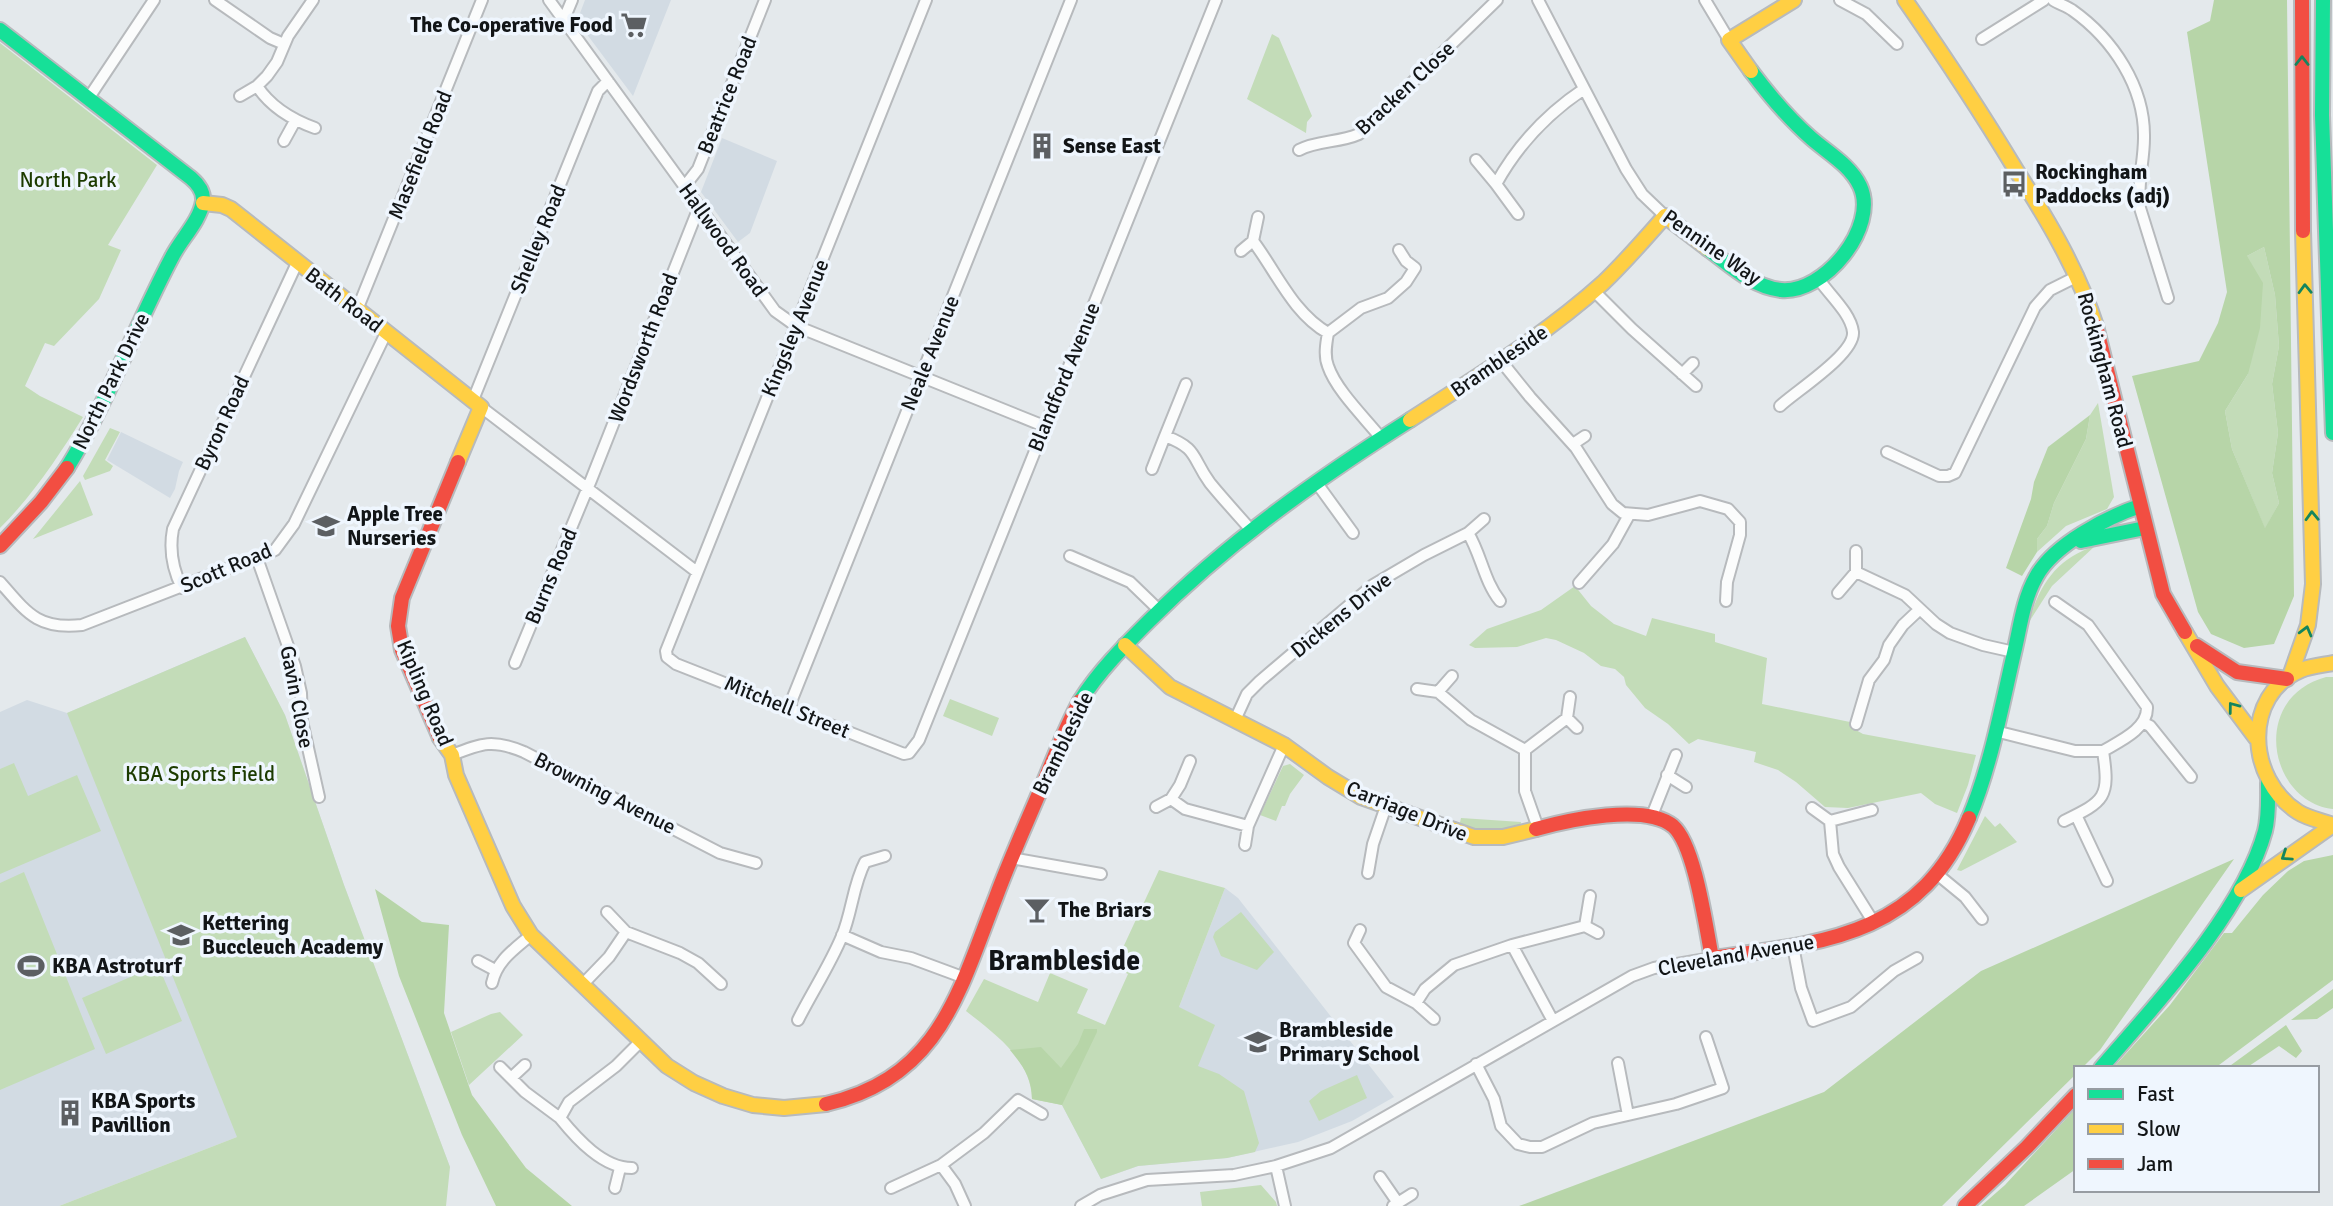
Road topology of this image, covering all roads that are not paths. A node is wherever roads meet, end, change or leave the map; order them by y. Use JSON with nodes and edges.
{"nodes":[{"id":1,"x":154,"y":0,"type":"edge"},
{"id":2,"x":215,"y":0,"type":"edge"},
{"id":3,"x":313,"y":0,"type":"edge"},
{"id":4,"x":482,"y":0,"type":"edge"},
{"id":5,"x":549,"y":0,"type":"edge"},
{"id":6,"x":572,"y":0,"type":"edge"},
{"id":7,"x":765,"y":0,"type":"edge"},
{"id":8,"x":926,"y":0,"type":"edge"},
{"id":9,"x":1071,"y":0,"type":"edge"},
{"id":10,"x":1216,"y":0,"type":"edge"},
{"id":11,"x":1497,"y":0,"type":"edge"},
{"id":12,"x":1538,"y":0,"type":"edge"},
{"id":13,"x":1705,"y":0,"type":"edge"},
{"id":14,"x":1794,"y":0,"type":"edge"},
{"id":15,"x":1840,"y":0,"type":"edge"},
{"id":16,"x":2044,"y":0,"type":"edge"},
{"id":17,"x":2053,"y":0,"type":"edge"},
{"id":18,"x":2302,"y":0,"type":"edge"},
{"id":19,"x":2323,"y":0,"type":"edge"},
{"id":20,"x":1909,"y":4,"type":"edge"},
{"id":21,"x":561,"y":17,"type":"junction"},
{"id":22,"x":0,"y":30,"type":"edge"},
{"id":23,"x":1982,"y":39,"type":"dead end"},
{"id":24,"x":286,"y":40,"type":"junction"},
{"id":25,"x":1728,"y":40,"type":"junction"},
{"id":26,"x":1897,"y":44,"type":"dead end"},
{"id":27,"x":608,"y":81,"type":"junction"},
{"id":28,"x":257,"y":86,"type":"junction"},
{"id":29,"x":1584,"y":89,"type":"junction"},
{"id":30,"x":240,"y":96,"type":"dead end"},
{"id":31,"x":89,"y":99,"type":"junction"},
{"id":32,"x":295,"y":121,"type":"junction"},
{"id":33,"x":315,"y":128,"type":"dead end"},
{"id":34,"x":284,"y":141,"type":"dead end"},
{"id":35,"x":1298,"y":150,"type":"dead end"},
{"id":36,"x":1476,"y":160,"type":"dead end"},
{"id":37,"x":1496,"y":184,"type":"junction"},
{"id":38,"x":684,"y":187,"type":"junction"},
{"id":39,"x":203,"y":203,"type":"junction"},
{"id":40,"x":699,"y":207,"type":"junction"},
{"id":41,"x":1518,"y":214,"type":"dead end"},
{"id":42,"x":1665,"y":216,"type":"junction"},
{"id":43,"x":1258,"y":217,"type":"dead end"},
{"id":44,"x":1253,"y":241,"type":"junction"},
{"id":45,"x":1399,"y":250,"type":"dead end"},
{"id":46,"x":1241,"y":251,"type":"dead end"},
{"id":47,"x":297,"y":263,"type":"junction"},
{"id":48,"x":2078,"y":276,"type":"junction"},
{"id":49,"x":1820,"y":281,"type":"junction"},
{"id":50,"x":1595,"y":292,"type":"junction"},
{"id":51,"x":2168,"y":299,"type":"dead end"},
{"id":52,"x":357,"y":310,"type":"junction"},
{"id":53,"x":796,"y":326,"type":"junction"},
{"id":54,"x":386,"y":333,"type":"junction"},
{"id":55,"x":1328,"y":333,"type":"junction"},
{"id":56,"x":1502,"y":361,"type":"junction"},
{"id":57,"x":1693,"y":363,"type":"dead end"},
{"id":58,"x":1682,"y":374,"type":"junction"},
{"id":59,"x":920,"y":376,"type":"junction"},
{"id":60,"x":1186,"y":384,"type":"dead end"},
{"id":61,"x":1696,"y":386,"type":"dead end"},
{"id":62,"x":477,"y":404,"type":"junction"},
{"id":63,"x":1780,"y":405,"type":"dead end"},
{"id":64,"x":1044,"y":426,"type":"junction"},
{"id":65,"x":2333,"y":433,"type":"edge"},
{"id":66,"x":1165,"y":436,"type":"junction"},
{"id":67,"x":1585,"y":436,"type":"dead end"},
{"id":68,"x":1381,"y":438,"type":"junction"},
{"id":69,"x":1573,"y":444,"type":"junction"},
{"id":70,"x":1886,"y":452,"type":"dead end"},
{"id":71,"x":1152,"y":469,"type":"dead end"},
{"id":72,"x":1316,"y":482,"type":"junction"},
{"id":73,"x":587,"y":490,"type":"junction"},
{"id":74,"x":2140,"y":506,"type":"junction"},
{"id":75,"x":1629,"y":515,"type":"junction"},
{"id":76,"x":1484,"y":519,"type":"dead end"},
{"id":77,"x":2145,"y":528,"type":"junction"},
{"id":78,"x":1251,"y":530,"type":"junction"},
{"id":79,"x":1353,"y":533,"type":"dead end"},
{"id":80,"x":1468,"y":533,"type":"junction"},
{"id":81,"x":2069,"y":543,"type":"junction"},
{"id":82,"x":0,"y":546,"type":"edge"},
{"id":83,"x":1856,"y":551,"type":"dead end"},
{"id":84,"x":1070,"y":556,"type":"dead end"},
{"id":85,"x":257,"y":558,"type":"junction"},
{"id":86,"x":696,"y":572,"type":"junction"},
{"id":87,"x":1856,"y":572,"type":"junction"},
{"id":88,"x":0,"y":582,"type":"edge"},
{"id":89,"x":1579,"y":583,"type":"dead end"},
{"id":90,"x":182,"y":588,"type":"junction"},
{"id":91,"x":1838,"y":593,"type":"dead end"},
{"id":92,"x":1500,"y":601,"type":"dead end"},
{"id":93,"x":1726,"y":601,"type":"dead end"},
{"id":94,"x":2055,"y":602,"type":"dead end"},
{"id":95,"x":1920,"y":609,"type":"junction"},
{"id":96,"x":1159,"y":610,"type":"junction"},
{"id":97,"x":2188,"y":640,"type":"junction"},
{"id":98,"x":1125,"y":645,"type":"junction"},
{"id":99,"x":2014,"y":652,"type":"junction"},
{"id":100,"x":667,"y":657,"type":"joint"},
{"id":101,"x":515,"y":663,"type":"dead end"},
{"id":102,"x":2333,"y":663,"type":"edge"},
{"id":103,"x":1452,"y":676,"type":"dead end"},
{"id":104,"x":2289,"y":678,"type":"junction"},
{"id":105,"x":1417,"y":689,"type":"dead end"},
{"id":106,"x":1438,"y":692,"type":"junction"},
{"id":107,"x":1570,"y":697,"type":"dead end"},
{"id":108,"x":789,"y":707,"type":"junction"},
{"id":109,"x":1567,"y":718,"type":"junction"},
{"id":110,"x":1235,"y":720,"type":"junction"},
{"id":111,"x":2144,"y":723,"type":"junction"},
{"id":112,"x":1856,"y":724,"type":"dead end"},
{"id":113,"x":1577,"y":728,"type":"dead end"},
{"id":114,"x":1995,"y":731,"type":"junction"},
{"id":115,"x":2256,"y":738,"type":"junction"},
{"id":116,"x":1284,"y":745,"type":"junction"},
{"id":117,"x":1525,"y":750,"type":"junction"},
{"id":118,"x":2103,"y":751,"type":"junction"},
{"id":119,"x":909,"y":753,"type":"joint"},
{"id":120,"x":452,"y":755,"type":"junction"},
{"id":121,"x":1676,"y":755,"type":"dead end"},
{"id":122,"x":1190,"y":761,"type":"dead end"},
{"id":123,"x":1667,"y":775,"type":"junction"},
{"id":124,"x":2191,"y":777,"type":"dead end"},
{"id":125,"x":2268,"y":783,"type":"junction"},
{"id":126,"x":1686,"y":787,"type":"dead end"},
{"id":127,"x":319,"y":797,"type":"dead end"},
{"id":128,"x":1171,"y":799,"type":"junction"},
{"id":129,"x":1386,"y":806,"type":"junction"},
{"id":130,"x":1156,"y":807,"type":"dead end"},
{"id":131,"x":1812,"y":808,"type":"dead end"},
{"id":132,"x":1872,"y":810,"type":"dead end"},
{"id":133,"x":2076,"y":815,"type":"junction"},
{"id":134,"x":1651,"y":818,"type":"junction"},
{"id":135,"x":1830,"y":821,"type":"junction"},
{"id":136,"x":2064,"y":821,"type":"dead end"},
{"id":137,"x":2333,"y":825,"type":"edge"},
{"id":138,"x":1248,"y":826,"type":"junction"},
{"id":139,"x":1538,"y":828,"type":"junction"},
{"id":140,"x":1245,"y":845,"type":"dead end"},
{"id":141,"x":885,"y":856,"type":"dead end"},
{"id":142,"x":1011,"y":858,"type":"junction"},
{"id":143,"x":756,"y":863,"type":"dead end"},
{"id":144,"x":1368,"y":873,"type":"dead end"},
{"id":145,"x":1101,"y":874,"type":"dead end"},
{"id":146,"x":1937,"y":874,"type":"junction"},
{"id":147,"x":2107,"y":881,"type":"dead end"},
{"id":148,"x":2241,"y":890,"type":"junction"},
{"id":149,"x":1590,"y":896,"type":"dead end"},
{"id":150,"x":607,"y":912,"type":"dead end"},
{"id":151,"x":1982,"y":919,"type":"dead end"},
{"id":152,"x":1874,"y":923,"type":"junction"},
{"id":153,"x":1585,"y":926,"type":"junction"},
{"id":154,"x":1360,"y":930,"type":"dead end"},
{"id":155,"x":626,"y":932,"type":"junction"},
{"id":156,"x":1598,"y":933,"type":"dead end"},
{"id":157,"x":531,"y":935,"type":"junction"},
{"id":158,"x":842,"y":935,"type":"junction"},
{"id":159,"x":1512,"y":945,"type":"junction"},
{"id":160,"x":1793,"y":946,"type":"junction"},
{"id":161,"x":1712,"y":958,"type":"junction"},
{"id":162,"x":1917,"y":958,"type":"dead end"},
{"id":163,"x":478,"y":961,"type":"dead end"},
{"id":164,"x":495,"y":970,"type":"junction"},
{"id":165,"x":965,"y":978,"type":"junction"},
{"id":166,"x":492,"y":983,"type":"dead end"},
{"id":167,"x":583,"y":984,"type":"junction"},
{"id":168,"x":720,"y":984,"type":"dead end"},
{"id":169,"x":1416,"y":1003,"type":"junction"},
{"id":170,"x":1434,"y":1019,"type":"dead end"},
{"id":171,"x":798,"y":1020,"type":"dead end"},
{"id":172,"x":1553,"y":1021,"type":"junction"},
{"id":173,"x":1706,"y":1037,"type":"dead end"},
{"id":174,"x":641,"y":1041,"type":"junction"},
{"id":175,"x":1618,"y":1063,"type":"dead end"},
{"id":176,"x":1476,"y":1064,"type":"junction"},
{"id":177,"x":525,"y":1065,"type":"dead end"},
{"id":178,"x":2103,"y":1066,"type":"edge"},
{"id":179,"x":500,"y":1067,"type":"dead end"},
{"id":180,"x":511,"y":1078,"type":"junction"},
{"id":181,"x":2074,"y":1097,"type":"edge"},
{"id":182,"x":1042,"y":1114,"type":"dead end"},
{"id":183,"x":1628,"y":1115,"type":"junction"},
{"id":184,"x":560,"y":1118,"type":"junction"},
{"id":185,"x":942,"y":1165,"type":"junction"},
{"id":186,"x":1276,"y":1166,"type":"junction"},
{"id":187,"x":620,"y":1168,"type":"junction"},
{"id":188,"x":632,"y":1168,"type":"dead end"},
{"id":189,"x":1380,"y":1177,"type":"dead end"},
{"id":190,"x":615,"y":1188,"type":"dead end"},
{"id":191,"x":891,"y":1188,"type":"dead end"},
{"id":192,"x":1412,"y":1194,"type":"dead end"},
{"id":193,"x":1395,"y":1204,"type":"edge"},
{"id":194,"x":965,"y":1206,"type":"edge"},
{"id":195,"x":1081,"y":1206,"type":"edge"},
{"id":196,"x":1284,"y":1206,"type":"edge"},
{"id":197,"x":1965,"y":1206,"type":"edge"}],
"edges":[{"from":1,"to":31,"type":"street"},
{"from":2,"to":24,"type":"street"},
{"from":3,"to":24,"type":"street"},
{"from":4,"to":52,"type":"street","name":"Masefield Road"},
{"from":5,"to":21,"type":"street","name":"Hallwood Road"},
{"from":6,"to":21,"type":"street"},
{"from":7,"to":38,"type":"street","name":"Beatrice Road"},
{"from":8,"to":53,"type":"street","name":"Kingsley Avenue"},
{"from":9,"to":59,"type":"street","name":"Neale Avenue"},
{"from":10,"to":64,"type":"street","name":"Blandford Avenue"},
{"from":11,"to":35,"type":"street","name":"Bracken Close"},
{"from":12,"to":29,"type":"street","name":"Pennine Way"},
{"from":13,"to":25,"type":"street"},
{"from":14,"to":25,"type":"main road"},
{"from":15,"to":26,"type":"street"},
{"from":16,"to":23,"type":"street"},
{"from":17,"to":51,"type":"street"},
{"from":104,"to":18,"type":"main road","one_way":true},
{"from":19,"to":65,"type":"main road"},
{"from":20,"to":48,"type":"main road","name":"Rockingham Road"},
{"from":21,"to":27,"type":"street","name":"Hallwood Road"},
{"from":22,"to":31,"type":"main road"},
{"from":24,"to":28,"type":"street"},
{"from":25,"to":49,"type":"main road"},
{"from":27,"to":38,"type":"street","name":"Hallwood Road"},
{"from":27,"to":62,"type":"street","name":"Shelley Road"},
{"from":28,"to":30,"type":"street"},
{"from":28,"to":32,"type":"street"},
{"from":29,"to":37,"type":"street"},
{"from":29,"to":42,"type":"street","name":"Pennine Way"},
{"from":31,"to":39,"type":"main road"},
{"from":32,"to":33,"type":"street"},
{"from":32,"to":34,"type":"street"},
{"from":36,"to":37,"type":"street"},
{"from":37,"to":41,"type":"street"},
{"from":38,"to":40,"type":"street","name":"Hallwood Road"},
{"from":39,"to":47,"type":"main road","name":"Bath Road"},
{"from":39,"to":82,"type":"main road","name":"North Park Drive"},
{"from":40,"to":53,"type":"street","name":"Hallwood Road"},
{"from":40,"to":73,"type":"street","name":"Wordsworth Road"},
{"from":42,"to":49,"type":"main road","name":"Pennine Way"},
{"from":42,"to":50,"type":"main road","name":"Brambleside"},
{"from":43,"to":44,"type":"street"},
{"from":44,"to":46,"type":"street"},
{"from":44,"to":55,"type":"street"},
{"from":45,"to":55,"type":"street"},
{"from":47,"to":52,"type":"main road","name":"Bath Road"},
{"from":47,"to":90,"type":"street","name":"Byron Road"},
{"from":48,"to":70,"type":"street"},
{"from":48,"to":74,"type":"main road","name":"Rockingham Road"},
{"from":49,"to":63,"type":"street"},
{"from":50,"to":56,"type":"main road","name":"Brambleside"},
{"from":50,"to":58,"type":"street"},
{"from":52,"to":54,"type":"main road","name":"Bath Road"},
{"from":53,"to":59,"type":"street","name":"Hallwood Road"},
{"from":53,"to":86,"type":"street","name":"Kingsley Avenue"},
{"from":54,"to":62,"type":"main road","name":"Bath Road"},
{"from":54,"to":85,"type":"street","name":"Scott Road"},
{"from":55,"to":68,"type":"street"},
{"from":56,"to":68,"type":"main road","name":"Brambleside"},
{"from":56,"to":69,"type":"street"},
{"from":57,"to":58,"type":"street"},
{"from":58,"to":61,"type":"street"},
{"from":59,"to":64,"type":"street","name":"Hallwood Road"},
{"from":59,"to":108,"type":"street","name":"Neale Avenue"},
{"from":60,"to":66,"type":"street"},
{"from":62,"to":73,"type":"street","name":"Bath Road"},
{"from":62,"to":120,"type":"main road","name":"Kipling Road"},
{"from":64,"to":119,"type":"street","name":"Blandford Avenue"},
{"from":66,"to":71,"type":"street"},
{"from":66,"to":78,"type":"street"},
{"from":67,"to":69,"type":"street"},
{"from":68,"to":72,"type":"main road","name":"Brambleside"},
{"from":69,"to":75,"type":"street"},
{"from":72,"to":78,"type":"main road","name":"Brambleside"},
{"from":72,"to":79,"type":"street"},
{"from":73,"to":86,"type":"street","name":"Bath Road"},
{"from":73,"to":101,"type":"street","name":"Burns Road"},
{"from":74,"to":77,"type":"main road","name":"Rockingham Road"},
{"from":74,"to":81,"type":"main road","name":"Cleveland Avenue"},
{"from":75,"to":89,"type":"street"},
{"from":75,"to":93,"type":"street"},
{"from":76,"to":80,"type":"street","name":"Dickens Drive"},
{"from":77,"to":81,"type":"main road"},
{"from":77,"to":97,"type":"main road","name":"Rockingham Road"},
{"from":78,"to":96,"type":"main road","name":"Brambleside"},
{"from":80,"to":92,"type":"street"},
{"from":80,"to":110,"type":"street","name":"Dickens Drive"},
{"from":81,"to":99,"type":"main road","name":"Cleveland Avenue"},
{"from":83,"to":87,"type":"street"},
{"from":84,"to":96,"type":"street"},
{"from":85,"to":90,"type":"street","name":"Scott Road"},
{"from":85,"to":127,"type":"street","name":"Gavin Close"},
{"from":86,"to":100,"type":"street","name":"Kingsley Avenue"},
{"from":87,"to":91,"type":"street"},
{"from":87,"to":95,"type":"street"},
{"from":88,"to":90,"type":"street","name":"Scott Road"},
{"from":94,"to":111,"type":"street"},
{"from":95,"to":99,"type":"street"},
{"from":95,"to":112,"type":"street"},
{"from":96,"to":98,"type":"main road","name":"Brambleside"},
{"from":97,"to":104,"type":"main road","name":"Rockingham Road"},
{"from":115,"to":97,"type":"main road","name":"Rockingham Road","one_way":true},
{"from":98,"to":110,"type":"main road","name":"Carriage Drive"},
{"from":98,"to":142,"type":"main road","name":"Brambleside"},
{"from":99,"to":114,"type":"main road","name":"Cleveland Avenue"},
{"from":100,"to":108,"type":"street","name":"Mitchell Street"},
{"from":102,"to":104,"type":"main road"},
{"from":103,"to":106,"type":"street"},
{"from":104,"to":115,"type":"main road"},
{"from":105,"to":106,"type":"street"},
{"from":106,"to":117,"type":"street"},
{"from":107,"to":109,"type":"street"},
{"from":108,"to":119,"type":"street","name":"Mitchell Street"},
{"from":109,"to":113,"type":"street"},
{"from":109,"to":117,"type":"street"},
{"from":110,"to":116,"type":"main road","name":"Carriage Drive"},
{"from":111,"to":118,"type":"street"},
{"from":111,"to":124,"type":"street"},
{"from":114,"to":118,"type":"street"},
{"from":114,"to":146,"type":"main road","name":"Cleveland Avenue"},
{"from":115,"to":125,"type":"main road"},
{"from":116,"to":129,"type":"main road","name":"Carriage Drive"},
{"from":116,"to":138,"type":"street"},
{"from":117,"to":139,"type":"street"},
{"from":118,"to":133,"type":"street"},
{"from":120,"to":143,"type":"street","name":"Browning Avenue"},
{"from":120,"to":157,"type":"main road","name":"Kipling Road"},
{"from":121,"to":123,"type":"street"},
{"from":122,"to":128,"type":"street"},
{"from":123,"to":126,"type":"street"},
{"from":123,"to":134,"type":"street"},
{"from":125,"to":137,"type":"main road"},
{"from":125,"to":148,"type":"main road"},
{"from":128,"to":130,"type":"street"},
{"from":128,"to":138,"type":"street"},
{"from":129,"to":139,"type":"main road","name":"Carriage Drive"},
{"from":129,"to":144,"type":"street"},
{"from":131,"to":135,"type":"street"},
{"from":132,"to":135,"type":"street"},
{"from":133,"to":136,"type":"street"},
{"from":133,"to":147,"type":"street"},
{"from":134,"to":139,"type":"main road","name":"Carriage Drive"},
{"from":134,"to":161,"type":"main road","name":"Carriage Drive"},
{"from":135,"to":152,"type":"street"},
{"from":137,"to":148,"type":"main road","one_way":true},
{"from":138,"to":140,"type":"street"},
{"from":141,"to":158,"type":"street"},
{"from":142,"to":145,"type":"street"},
{"from":142,"to":165,"type":"main road","name":"Brambleside"},
{"from":146,"to":151,"type":"street"},
{"from":146,"to":152,"type":"main road","name":"Cleveland Avenue"},
{"from":148,"to":178,"type":"main road"},
{"from":149,"to":153,"type":"street"},
{"from":150,"to":155,"type":"street"},
{"from":152,"to":160,"type":"main road","name":"Cleveland Avenue"},
{"from":153,"to":156,"type":"street"},
{"from":153,"to":159,"type":"street"},
{"from":154,"to":169,"type":"street"},
{"from":155,"to":167,"type":"street"},
{"from":155,"to":168,"type":"street"},
{"from":157,"to":164,"type":"street"},
{"from":157,"to":167,"type":"main road","name":"Brambleside"},
{"from":158,"to":165,"type":"street"},
{"from":158,"to":171,"type":"street"},
{"from":159,"to":169,"type":"street"},
{"from":159,"to":172,"type":"street"},
{"from":160,"to":161,"type":"main road","name":"Cleveland Avenue"},
{"from":160,"to":162,"type":"street"},
{"from":161,"to":172,"type":"street","name":"Cleveland Avenue"},
{"from":163,"to":164,"type":"street"},
{"from":164,"to":166,"type":"street"},
{"from":165,"to":174,"type":"main road","name":"Brambleside"},
{"from":167,"to":174,"type":"main road","name":"Brambleside"},
{"from":169,"to":170,"type":"street"},
{"from":172,"to":176,"type":"street","name":"Cleveland Avenue"},
{"from":173,"to":183,"type":"street"},
{"from":174,"to":184,"type":"street"},
{"from":175,"to":183,"type":"street"},
{"from":176,"to":183,"type":"street"},
{"from":176,"to":186,"type":"street","name":"Cleveland Avenue"},
{"from":177,"to":180,"type":"street"},
{"from":179,"to":180,"type":"street"},
{"from":180,"to":184,"type":"street"},
{"from":181,"to":197,"type":"main road"},
{"from":182,"to":185,"type":"street"},
{"from":184,"to":187,"type":"street"},
{"from":185,"to":191,"type":"street"},
{"from":185,"to":194,"type":"street"},
{"from":186,"to":195,"type":"street","name":"Cleveland Avenue"},
{"from":186,"to":196,"type":"street"},
{"from":187,"to":188,"type":"street"},
{"from":187,"to":190,"type":"street"},
{"from":189,"to":193,"type":"street"},
{"from":192,"to":193,"type":"street"}]}
